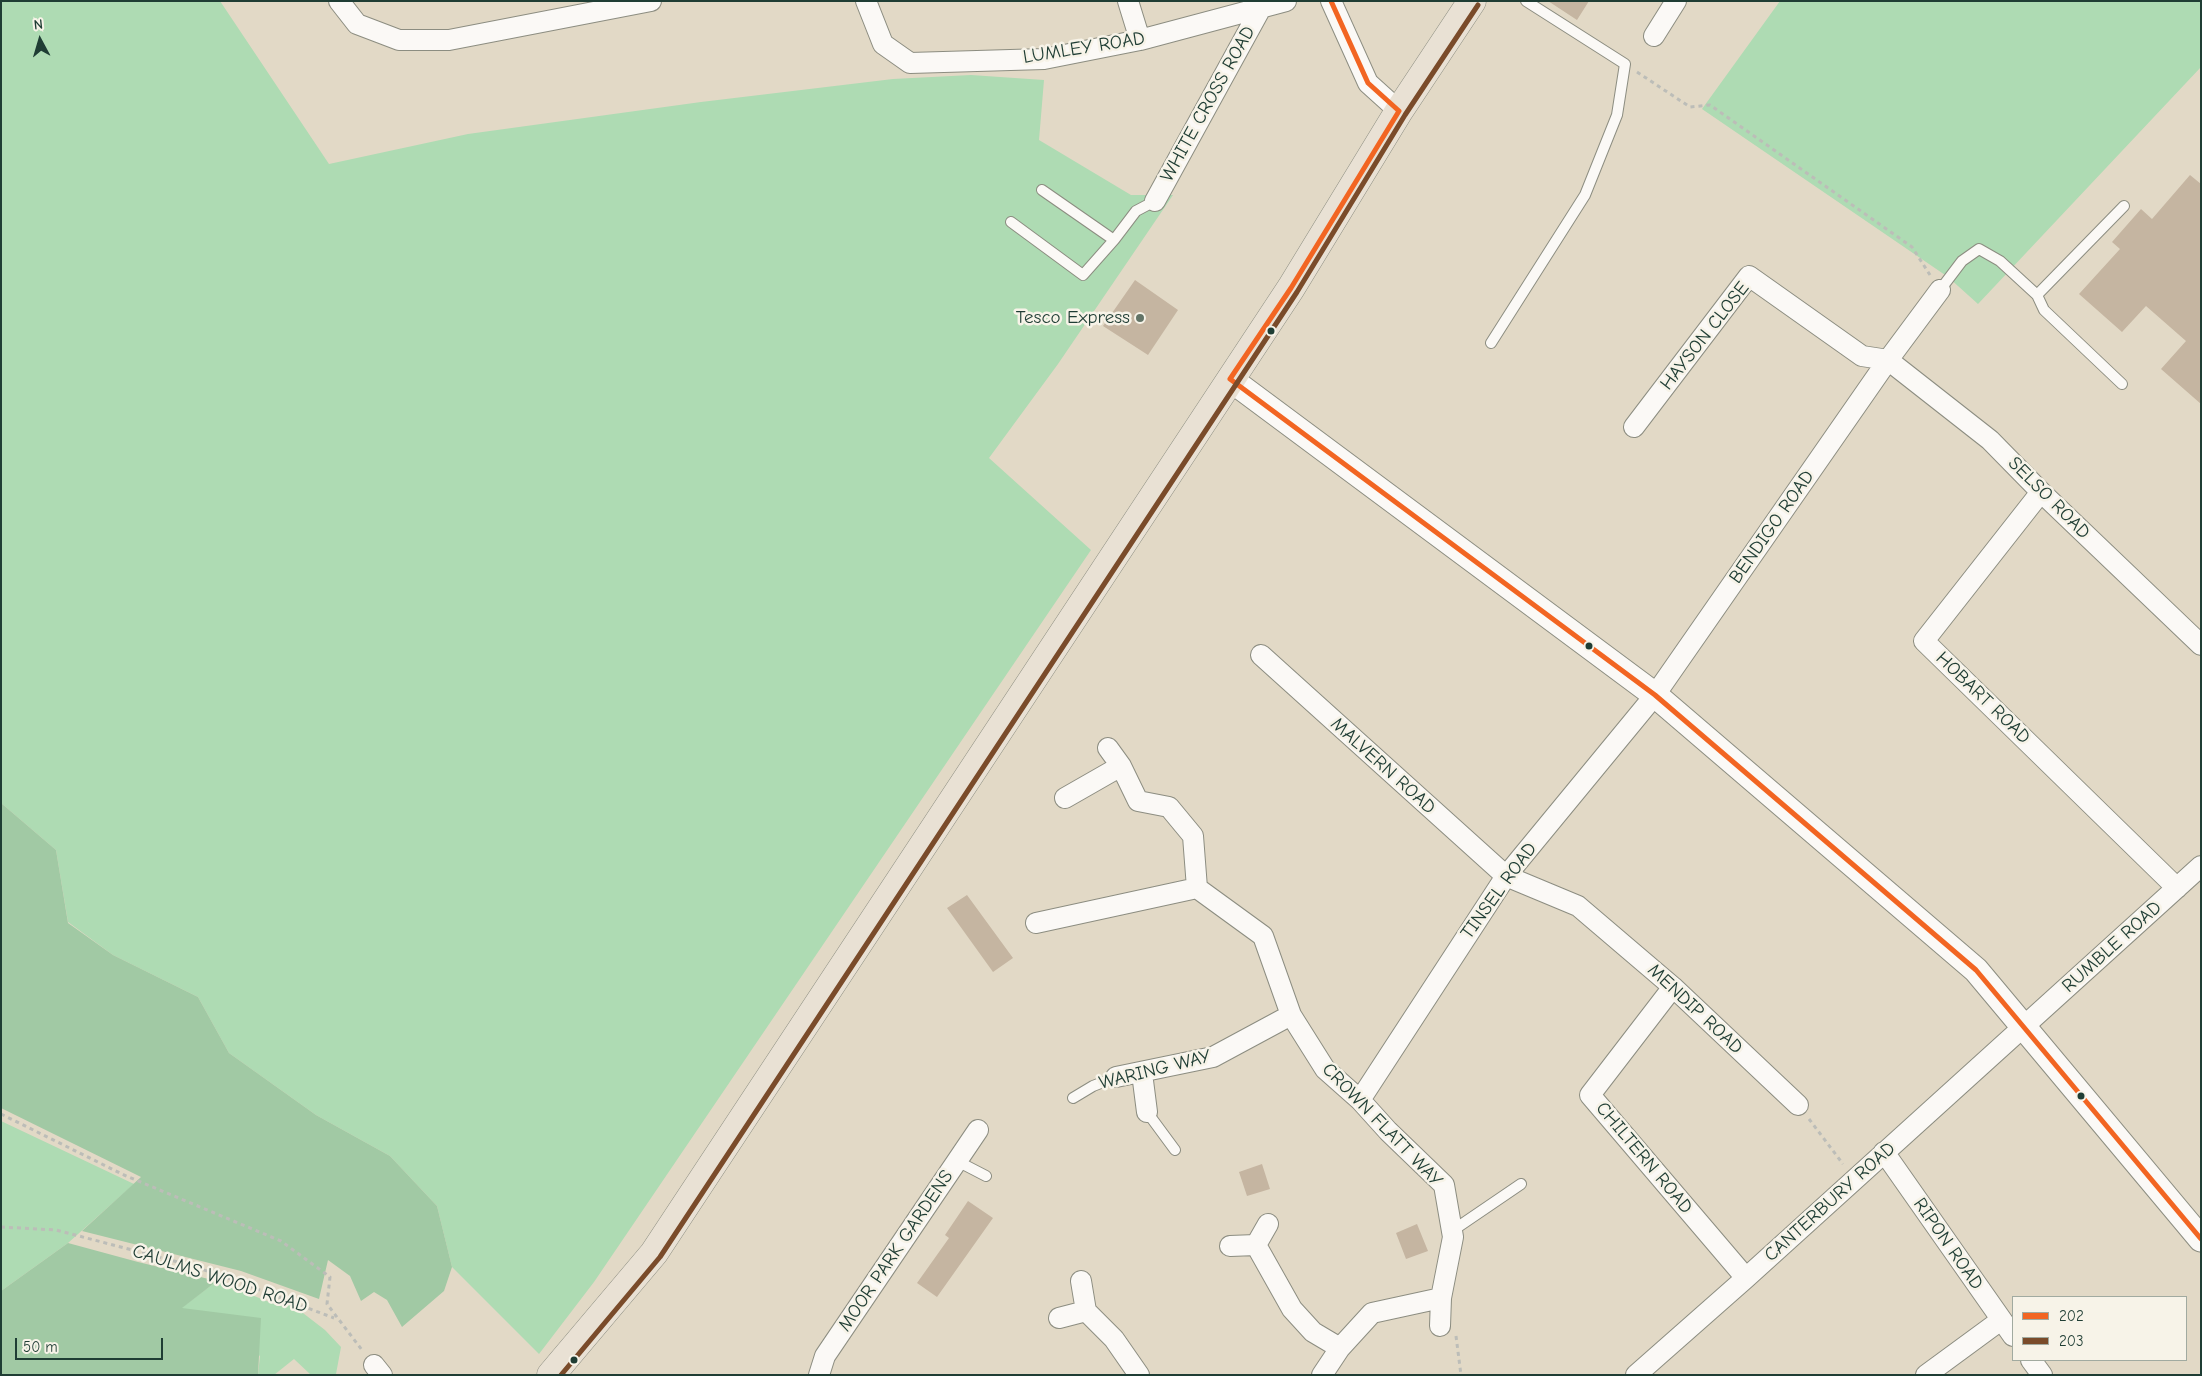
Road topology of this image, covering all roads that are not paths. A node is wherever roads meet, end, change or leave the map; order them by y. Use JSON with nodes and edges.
{"nodes":[{"id":1,"x":339,"y":1,"type":"edge"},
{"id":2,"x":651,"y":1,"type":"edge"},
{"id":3,"x":866,"y":1,"type":"edge"},
{"id":4,"x":1128,"y":1,"type":"edge"},
{"id":5,"x":1286,"y":1,"type":"edge"},
{"id":6,"x":1331,"y":1,"type":"edge"},
{"id":7,"x":1472,"y":1,"type":"edge"},
{"id":8,"x":1526,"y":1,"type":"edge"},
{"id":9,"x":1676,"y":1,"type":"edge"},
{"id":10,"x":1261,"y":8,"type":"junction"},
{"id":11,"x":1654,"y":36,"type":"dead end"},
{"id":12,"x":1140,"y":40,"type":"junction"},
{"id":13,"x":1399,"y":111,"type":"junction"},
{"id":14,"x":1042,"y":190,"type":"dead end"},
{"id":15,"x":1155,"y":201,"type":"joint"},
{"id":16,"x":2124,"y":206,"type":"dead end"},
{"id":17,"x":1011,"y":222,"type":"dead end"},
{"id":18,"x":1114,"y":240,"type":"junction"},
{"id":19,"x":1940,"y":290,"type":"joint"},
{"id":20,"x":2037,"y":295,"type":"junction"},
{"id":21,"x":1491,"y":343,"type":"dead end"},
{"id":22,"x":1888,"y":360,"type":"junction"},
{"id":23,"x":1230,"y":379,"type":"junction"},
{"id":24,"x":2122,"y":384,"type":"dead end"},
{"id":25,"x":1634,"y":428,"type":"dead end"},
{"id":26,"x":2041,"y":492,"type":"junction"},
{"id":27,"x":2201,"y":645,"type":"edge"},
{"id":28,"x":1261,"y":655,"type":"dead end"},
{"id":29,"x":1655,"y":695,"type":"junction"},
{"id":30,"x":1108,"y":748,"type":"dead end"},
{"id":31,"x":1121,"y":766,"type":"junction"},
{"id":32,"x":1065,"y":798,"type":"dead end"},
{"id":33,"x":2201,"y":866,"type":"edge"},
{"id":34,"x":1506,"y":876,"type":"junction"},
{"id":35,"x":1197,"y":888,"type":"junction"},
{"id":36,"x":2178,"y":888,"type":"junction"},
{"id":37,"x":1036,"y":923,"type":"dead end"},
{"id":38,"x":1673,"y":987,"type":"junction"},
{"id":39,"x":1291,"y":1015,"type":"junction"},
{"id":40,"x":2022,"y":1027,"type":"junction"},
{"id":41,"x":1142,"y":1073,"type":"junction"},
{"id":42,"x":1116,"y":1078,"type":"joint"},
{"id":43,"x":1073,"y":1098,"type":"dead end"},
{"id":44,"x":1360,"y":1100,"type":"junction"},
{"id":45,"x":1798,"y":1105,"type":"road end"},
{"id":46,"x":1147,"y":1112,"type":"joint"},
{"id":47,"x":978,"y":1130,"type":"dead end"},
{"id":48,"x":1175,"y":1150,"type":"dead end"},
{"id":49,"x":1884,"y":1152,"type":"junction"},
{"id":50,"x":957,"y":1161,"type":"junction"},
{"id":51,"x":986,"y":1176,"type":"dead end"},
{"id":52,"x":1521,"y":1184,"type":"dead end"},
{"id":53,"x":1268,"y":1224,"type":"dead end"},
{"id":54,"x":1452,"y":1231,"type":"junction"},
{"id":55,"x":2201,"y":1239,"type":"edge"},
{"id":56,"x":1256,"y":1245,"type":"junction"},
{"id":57,"x":1230,"y":1246,"type":"dead end"},
{"id":58,"x":1746,"y":1278,"type":"junction"},
{"id":59,"x":1081,"y":1281,"type":"dead end"},
{"id":60,"x":1441,"y":1298,"type":"junction"},
{"id":61,"x":1086,"y":1311,"type":"junction"},
{"id":62,"x":1058,"y":1318,"type":"dead end"},
{"id":63,"x":2001,"y":1320,"type":"junction"},
{"id":64,"x":1440,"y":1326,"type":"road end"},
{"id":65,"x":2012,"y":1335,"type":"edge"},
{"id":66,"x":1340,"y":1348,"type":"junction"},
{"id":67,"x":2032,"y":1361,"type":"edge"},
{"id":68,"x":551,"y":1375,"type":"edge"},
{"id":69,"x":819,"y":1375,"type":"edge"},
{"id":70,"x":1139,"y":1375,"type":"edge"},
{"id":71,"x":1322,"y":1375,"type":"edge"},
{"id":72,"x":1636,"y":1375,"type":"edge"},
{"id":73,"x":1926,"y":1375,"type":"edge"},
{"id":74,"x":2042,"y":1375,"type":"edge"}],
"edges":[{"from":1,"to":2,"type":"street"},
{"from":3,"to":12,"type":"street","name":"LUMLEY ROAD"},
{"from":4,"to":12,"type":"street"},
{"from":5,"to":10,"type":"street","name":"LUMLEY ROAD"},
{"from":6,"to":13,"type":"street"},
{"from":7,"to":13,"type":"main road"},
{"from":8,"to":21,"type":"lane"},
{"from":9,"to":11,"type":"street"},
{"from":10,"to":12,"type":"street","name":"LUMLEY ROAD"},
{"from":10,"to":15,"type":"street","name":"WHITE CROSS ROAD"},
{"from":13,"to":23,"type":"main road"},
{"from":14,"to":18,"type":"lane"},
{"from":15,"to":18,"type":"lane"},
{"from":16,"to":20,"type":"lane"},
{"from":17,"to":18,"type":"lane"},
{"from":19,"to":20,"type":"lane"},
{"from":19,"to":22,"type":"street","name":"BENDIGO ROAD"},
{"from":20,"to":24,"type":"lane"},
{"from":22,"to":25,"type":"street","name":"HAYSON CLOSE"},
{"from":22,"to":26,"type":"street","name":"SELSO ROAD"},
{"from":22,"to":29,"type":"street","name":"BENDIGO ROAD"},
{"from":23,"to":29,"type":"street"},
{"from":23,"to":68,"type":"main road"},
{"from":26,"to":27,"type":"street","name":"SELSO ROAD"},
{"from":26,"to":36,"type":"street","name":"HOBART ROAD"},
{"from":28,"to":34,"type":"street","name":"MALVERN ROAD"},
{"from":29,"to":34,"type":"street","name":"TINSEL ROAD"},
{"from":29,"to":40,"type":"street"},
{"from":30,"to":31,"type":"street"},
{"from":31,"to":32,"type":"street"},
{"from":31,"to":35,"type":"street"},
{"from":33,"to":36,"type":"street","name":"RUMBLE ROAD"},
{"from":34,"to":38,"type":"street","name":"MENDIP ROAD"},
{"from":34,"to":44,"type":"street","name":"TINSEL ROAD"},
{"from":35,"to":37,"type":"street"},
{"from":35,"to":39,"type":"street","name":"CROWN FLATT WAY"},
{"from":36,"to":40,"type":"street","name":"RUMBLE ROAD"},
{"from":38,"to":45,"type":"street","name":"MENDIP ROAD"},
{"from":38,"to":58,"type":"street","name":"CHILTERN ROAD"},
{"from":39,"to":41,"type":"street","name":"WARING WAY"},
{"from":39,"to":44,"type":"street","name":"CROWN FLATT WAY"},
{"from":40,"to":49,"type":"street","name":"CANTERBURY ROAD"},
{"from":40,"to":55,"type":"street"},
{"from":41,"to":42,"type":"street","name":"WARING WAY"},
{"from":41,"to":46,"type":"street"},
{"from":42,"to":43,"type":"lane","name":"WARING WAY"},
{"from":44,"to":54,"type":"street","name":"CROWN FLATT WAY"},
{"from":46,"to":48,"type":"lane"},
{"from":47,"to":50,"type":"street","name":"MOOR PARK GARDENS"},
{"from":49,"to":58,"type":"street","name":"CANTERBURY ROAD"},
{"from":49,"to":63,"type":"street","name":"RIPON ROAD"},
{"from":50,"to":51,"type":"lane"},
{"from":50,"to":69,"type":"street","name":"MOOR PARK GARDENS"},
{"from":52,"to":54,"type":"lane"},
{"from":53,"to":56,"type":"street"},
{"from":54,"to":60,"type":"street","name":"CROWN FLATT WAY"},
{"from":56,"to":57,"type":"street"},
{"from":56,"to":66,"type":"street"},
{"from":58,"to":72,"type":"street","name":"CANTERBURY ROAD"},
{"from":59,"to":61,"type":"street"},
{"from":60,"to":64,"type":"street","name":"CROWN FLATT WAY"},
{"from":60,"to":66,"type":"street"},
{"from":61,"to":62,"type":"street"},
{"from":61,"to":70,"type":"street"},
{"from":63,"to":65,"type":"street","name":"RIPON ROAD"},
{"from":63,"to":73,"type":"street"},
{"from":66,"to":71,"type":"street"},
{"from":67,"to":74,"type":"street"}]}
